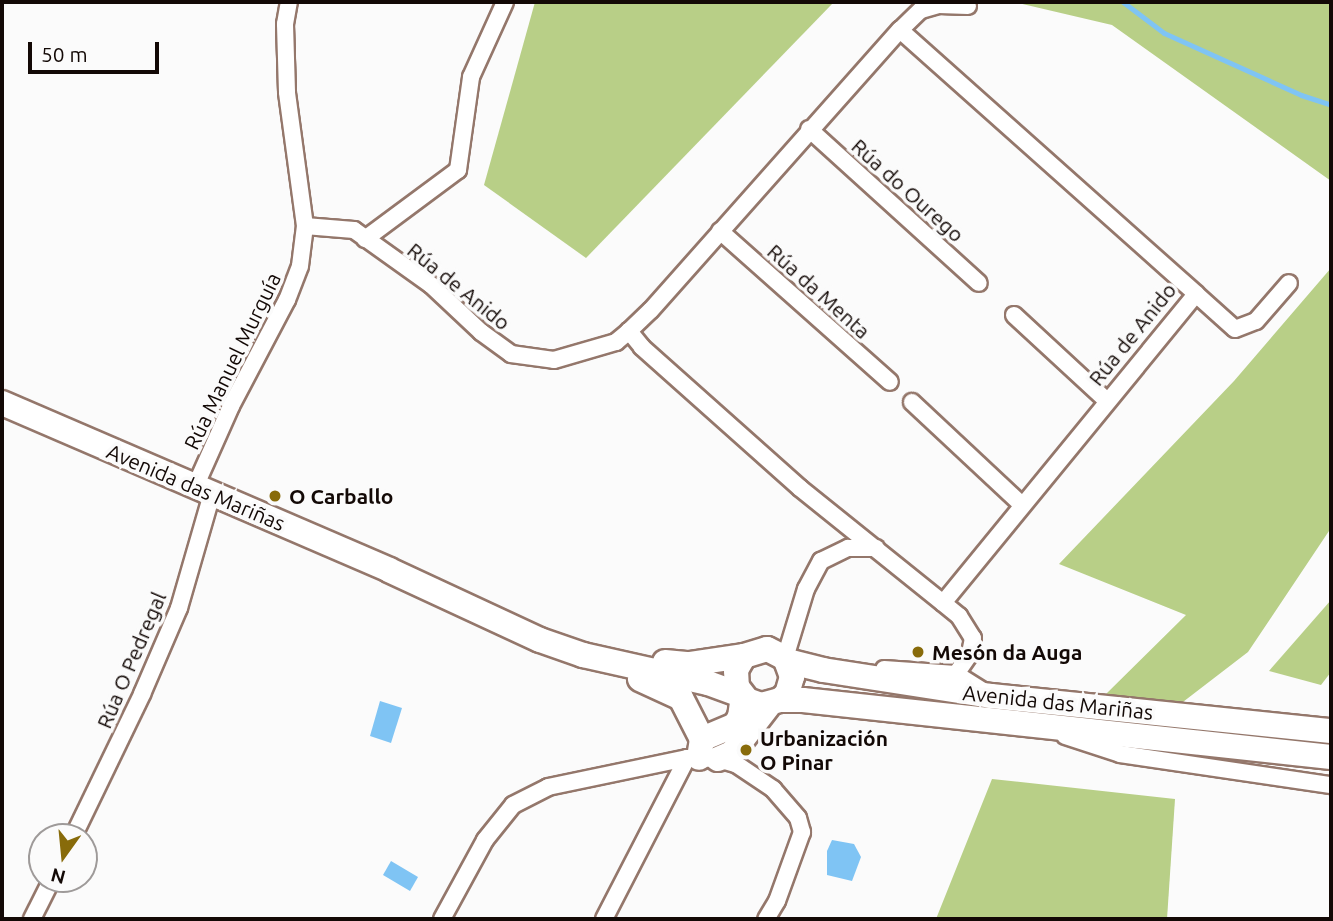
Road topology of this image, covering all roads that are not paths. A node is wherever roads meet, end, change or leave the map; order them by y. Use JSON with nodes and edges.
{"nodes":[{"id":1,"x":289,"y":2,"type":"edge"},
{"id":2,"x":505,"y":2,"type":"edge"},
{"id":3,"x":968,"y":6,"type":"dead end"},
{"id":4,"x":900,"y":30,"type":"junction"},
{"id":5,"x":809,"y":129,"type":"junction"},
{"id":6,"x":306,"y":226,"type":"junction"},
{"id":7,"x":720,"y":231,"type":"junction"},
{"id":8,"x":365,"y":239,"type":"junction"},
{"id":9,"x":979,"y":283,"type":"dead end"},
{"id":10,"x":1289,"y":283,"type":"dead end"},
{"id":11,"x":1196,"y":294,"type":"junction"},
{"id":12,"x":1014,"y":315,"type":"dead end"},
{"id":13,"x":629,"y":331,"type":"junction"},
{"id":14,"x":890,"y":382,"type":"dead end"},
{"id":15,"x":1106,"y":400,"type":"junction"},
{"id":16,"x":912,"y":402,"type":"dead end"},
{"id":17,"x":2,"y":403,"type":"edge"},
{"id":18,"x":204,"y":490,"type":"junction"},
{"id":19,"x":1021,"y":504,"type":"junction"},
{"id":20,"x":876,"y":548,"type":"junction"},
{"id":21,"x":389,"y":570,"type":"junction"},
{"id":22,"x":943,"y":603,"type":"junction"},
{"id":23,"x":583,"y":655,"type":"junction"},
{"id":24,"x":744,"y":656,"type":"junction"},
{"id":25,"x":786,"y":659,"type":"junction"},
{"id":26,"x":956,"y":674,"type":"junction"},
{"id":27,"x":858,"y":676,"type":"junction"},
{"id":28,"x":741,"y":695,"type":"junction"},
{"id":29,"x":991,"y":696,"type":"junction"},
{"id":30,"x":775,"y":702,"type":"junction"},
{"id":31,"x":1023,"y":723,"type":"junction"},
{"id":32,"x":1331,"y":732,"type":"edge"},
{"id":33,"x":701,"y":754,"type":"junction"},
{"id":34,"x":1331,"y":757,"type":"edge"},
{"id":35,"x":1331,"y":785,"type":"edge"},
{"id":36,"x":80,"y":823,"type":"edge"},
{"id":37,"x":45,"y":893,"type":"edge"},
{"id":38,"x":32,"y":919,"type":"edge"},
{"id":39,"x":442,"y":919,"type":"edge"},
{"id":40,"x":604,"y":919,"type":"edge"},
{"id":41,"x":766,"y":919,"type":"edge"}],
"edges":[{"from":1,"to":6,"type":"street","name":"Rúa Manuel Murguía"},
{"from":2,"to":8,"type":"street"},
{"from":3,"to":4,"type":"street"},
{"from":4,"to":5,"type":"street","name":"Rúa de Anido"},
{"from":4,"to":11,"type":"street","name":"Rúa de Anido"},
{"from":5,"to":7,"type":"street","name":"Rúa de Anido"},
{"from":5,"to":9,"type":"street","name":"Rúa do Ourego"},
{"from":6,"to":8,"type":"street","name":"Rúa de Anido"},
{"from":6,"to":18,"type":"street","name":"Rúa Manuel Murguía"},
{"from":7,"to":13,"type":"street","name":"Rúa de Anido"},
{"from":7,"to":14,"type":"street","name":"Rúa da Menta"},
{"from":8,"to":13,"type":"street","name":"Rúa de Anido"},
{"from":10,"to":11,"type":"street"},
{"from":11,"to":15,"type":"street","name":"Rúa de Anido"},
{"from":12,"to":15,"type":"street"},
{"from":13,"to":20,"type":"street"},
{"from":15,"to":19,"type":"street","name":"Rúa de Anido"},
{"from":16,"to":19,"type":"street"},
{"from":17,"to":18,"type":"highway","name":"Avenida das Mariñas"},
{"from":18,"to":21,"type":"highway","name":"Avenida das Mariñas"},
{"from":18,"to":36,"type":"street","name":"Rúa O Pedregal"},
{"from":19,"to":22,"type":"street","name":"Rúa de Anido"},
{"from":20,"to":22,"type":"street"},
{"from":20,"to":25,"type":"street"},
{"from":21,"to":23,"type":"highway","name":"Avenida das Mariñas"},
{"from":21,"to":24,"type":"highway","name":"Avenida das Mariñas"},
{"from":22,"to":26,"type":"street"},
{"from":23,"to":28,"type":"highway","name":"Avenida das Mariñas"},
{"from":23,"to":33,"type":"highway"},
{"from":24,"to":25,"type":"highway"},
{"from":24,"to":28,"type":"highway"},
{"from":25,"to":27,"type":"highway","name":"Avenida das Mariñas"},
{"from":25,"to":30,"type":"highway"},
{"from":26,"to":27,"type":"street"},
{"from":26,"to":29,"type":"street"},
{"from":27,"to":29,"type":"highway","name":"Avenida das Mariñas"},
{"from":28,"to":30,"type":"highway"},
{"from":28,"to":33,"type":"highway"},
{"from":29,"to":32,"type":"highway","name":"Avenida das Mariñas"},
{"from":30,"to":31,"type":"highway","name":"Avenida das Mariñas"},
{"from":30,"to":33,"type":"highway"},
{"from":31,"to":34,"type":"highway","name":"Avenida das Mariñas"},
{"from":31,"to":35,"type":"street","name":"Avenida das Mariñas"},
{"from":33,"to":39,"type":"street"},
{"from":33,"to":40,"type":"street"},
{"from":33,"to":41,"type":"street"},
{"from":37,"to":38,"type":"street"}]}
